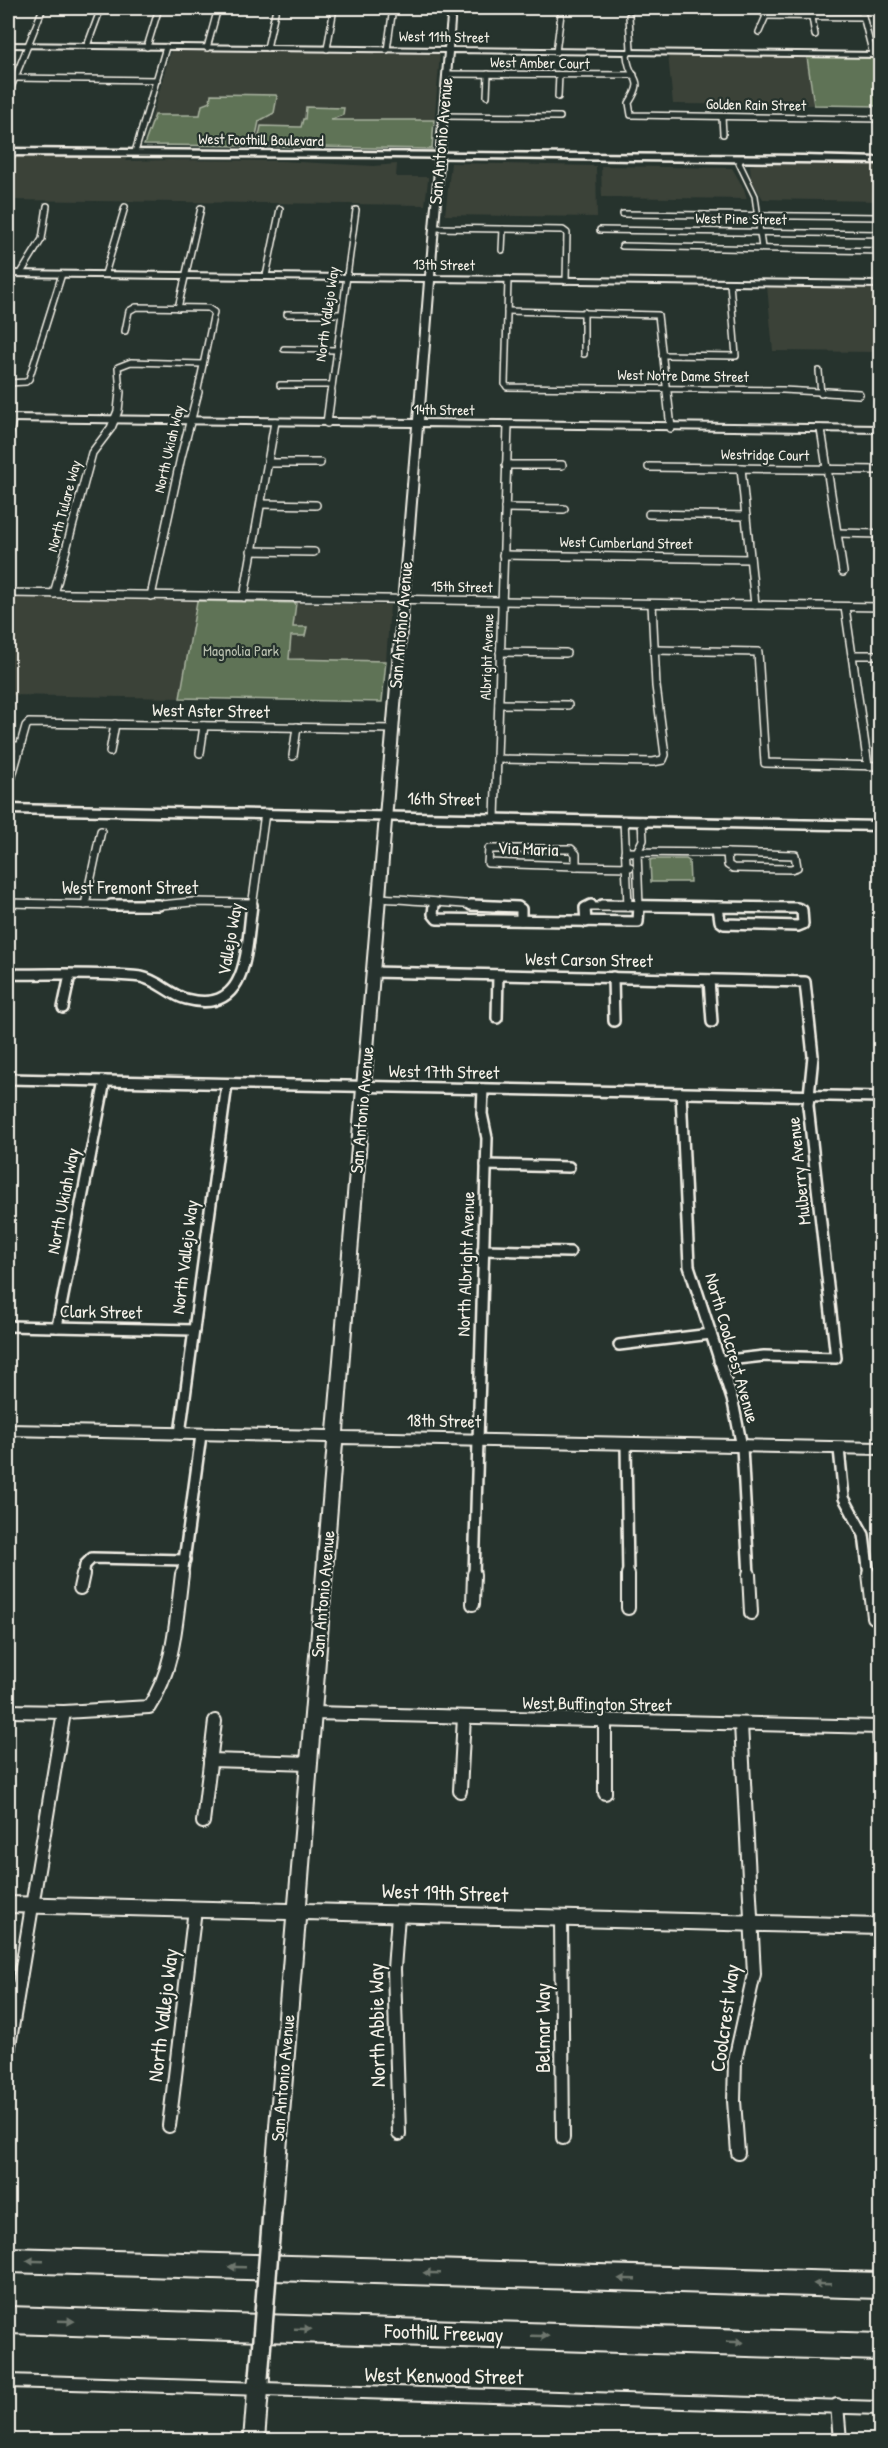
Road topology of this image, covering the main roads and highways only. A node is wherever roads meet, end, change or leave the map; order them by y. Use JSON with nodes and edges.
{"nodes":[{"id":1,"x":452,"y":8,"type":"edge"},
{"id":2,"x":8,"y":45,"type":"edge"},
{"id":3,"x":448,"y":51,"type":"junction"},
{"id":4,"x":877,"y":55,"type":"edge"},
{"id":5,"x":8,"y":150,"type":"edge"},
{"id":6,"x":439,"y":156,"type":"junction"},
{"id":7,"x":880,"y":161,"type":"edge"},
{"id":8,"x":8,"y":273,"type":"edge"},
{"id":9,"x":429,"y":279,"type":"junction"},
{"id":10,"x":880,"y":285,"type":"edge"},
{"id":11,"x":10,"y":418,"type":"edge"},
{"id":12,"x":418,"y":424,"type":"junction"},
{"id":13,"x":880,"y":429,"type":"edge"},
{"id":14,"x":8,"y":809,"type":"edge"},
{"id":15,"x":386,"y":816,"type":"junction"},
{"id":16,"x":880,"y":826,"type":"edge"},
{"id":17,"x":8,"y":1430,"type":"edge"},
{"id":18,"x":335,"y":1438,"type":"junction"},
{"id":19,"x":880,"y":1449,"type":"edge"},
{"id":20,"x":8,"y":1904,"type":"edge"},
{"id":21,"x":297,"y":1911,"type":"junction"},
{"id":22,"x":880,"y":1927,"type":"edge"},
{"id":23,"x":8,"y":2260,"type":"edge"},
{"id":24,"x":880,"y":2286,"type":"edge"},
{"id":25,"x":8,"y":2320,"type":"edge"},
{"id":26,"x":880,"y":2347,"type":"edge"},
{"id":27,"x":254,"y":2440,"type":"edge"}],
"edges":[{"from":1,"to":3,"type":"main road","name":"San Antonio Avenue"},
{"from":2,"to":3,"type":"main road","name":"West 11th Street"},
{"from":3,"to":4,"type":"main road","name":"West 11th Street"},
{"from":3,"to":6,"type":"main road","name":"San Antonio Avenue"},
{"from":5,"to":6,"type":"main road","name":"West Foothill Boulevard"},
{"from":6,"to":7,"type":"main road","name":"West Foothill Boulevard"},
{"from":6,"to":9,"type":"main road","name":"San Antonio Avenue"},
{"from":8,"to":9,"type":"main road","name":"13th Street"},
{"from":9,"to":10,"type":"main road","name":"13th Street"},
{"from":9,"to":12,"type":"main road","name":"San Antonio Avenue"},
{"from":11,"to":12,"type":"main road","name":"14th Street"},
{"from":12,"to":13,"type":"main road","name":"14th Street"},
{"from":12,"to":15,"type":"main road","name":"San Antonio Avenue"},
{"from":14,"to":15,"type":"main road","name":"16th Street"},
{"from":15,"to":16,"type":"main road","name":"16th Street"},
{"from":15,"to":18,"type":"main road","name":"San Antonio Avenue"},
{"from":17,"to":18,"type":"main road","name":"18th Street"},
{"from":18,"to":19,"type":"main road","name":"18th Street"},
{"from":18,"to":21,"type":"main road","name":"San Antonio Avenue"},
{"from":20,"to":21,"type":"main road","name":"West 19th Street"},
{"from":21,"to":22,"type":"main road","name":"West 19th Street"},
{"from":21,"to":27,"type":"main road","name":"San Antonio Avenue","bridge":true},
{"from":24,"to":23,"type":"highway","one_way":true},
{"from":25,"to":26,"type":"highway","name":"Foothill Freeway","one_way":true}]}
